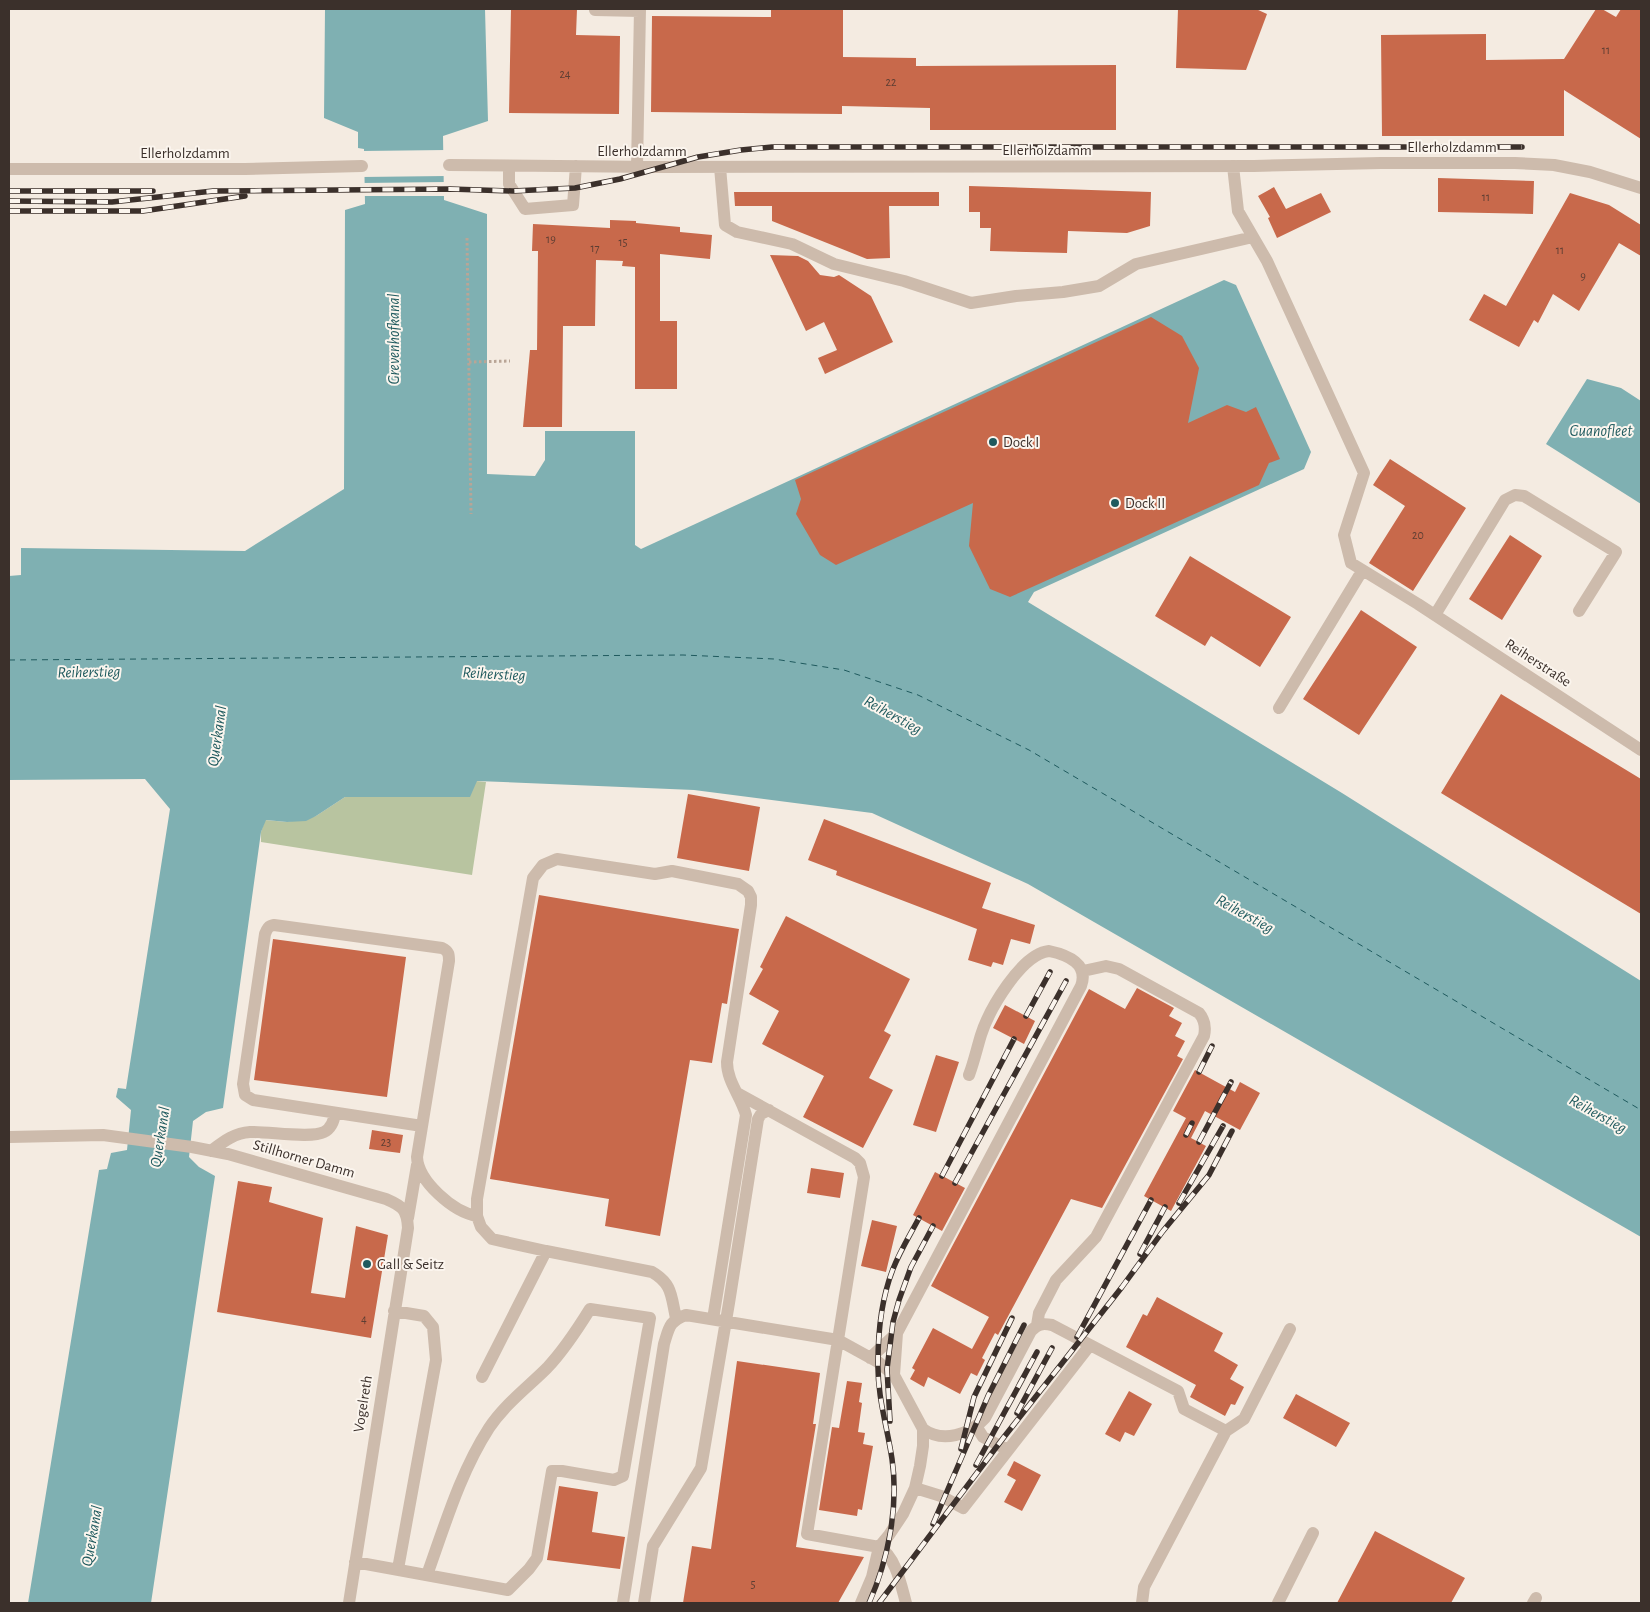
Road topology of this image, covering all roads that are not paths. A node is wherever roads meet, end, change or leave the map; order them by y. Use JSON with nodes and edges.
{"nodes":[{"id":1,"x":595,"y":10,"type":"edge"},
{"id":2,"x":640,"y":10,"type":"edge"},
{"id":3,"x":449,"y":165,"type":"dead end"},
{"id":4,"x":362,"y":166,"type":"dead end"},
{"id":5,"x":509,"y":166,"type":"junction"},
{"id":6,"x":576,"y":166,"type":"junction"},
{"id":7,"x":1233,"y":166,"type":"junction"},
{"id":8,"x":638,"y":167,"type":"junction"},
{"id":9,"x":720,"y":167,"type":"junction"},
{"id":10,"x":9,"y":169,"type":"edge"},
{"id":11,"x":1641,"y":188,"type":"edge"},
{"id":12,"x":1253,"y":237,"type":"junction"},
{"id":13,"x":1362,"y":571,"type":"junction"},
{"id":14,"x":1580,"y":612,"type":"dead end"},
{"id":15,"x":1435,"y":615,"type":"junction"},
{"id":16,"x":1279,"y":708,"type":"dead end"},
{"id":17,"x":1641,"y":750,"type":"edge"},
{"id":18,"x":1083,"y":971,"type":"junction"},
{"id":19,"x":969,"y":1075,"type":"dead end"},
{"id":20,"x":737,"y":1093,"type":"junction"},
{"id":21,"x":769,"y":1110,"type":"junction"},
{"id":22,"x":745,"y":1111,"type":"junction"},
{"id":23,"x":335,"y":1113,"type":"junction"},
{"id":24,"x":422,"y":1126,"type":"junction"},
{"id":25,"x":9,"y":1137,"type":"edge"},
{"id":26,"x":211,"y":1151,"type":"junction"},
{"id":27,"x":752,"y":1160,"type":"junction"},
{"id":28,"x":417,"y":1165,"type":"junction"},
{"id":29,"x":406,"y":1214,"type":"junction"},
{"id":30,"x":477,"y":1216,"type":"junction"},
{"id":31,"x":546,"y":1252,"type":"junction"},
{"id":32,"x":394,"y":1311,"type":"junction"},
{"id":33,"x":676,"y":1318,"type":"junction"},
{"id":34,"x":713,"y":1319,"type":"junction"},
{"id":35,"x":726,"y":1321,"type":"junction"},
{"id":36,"x":1037,"y":1325,"type":"junction"},
{"id":37,"x":1290,"y":1329,"type":"dead end"},
{"id":38,"x":897,"y":1333,"type":"junction"},
{"id":39,"x":838,"y":1340,"type":"junction"},
{"id":40,"x":1090,"y":1345,"type":"junction"},
{"id":41,"x":870,"y":1358,"type":"junction"},
{"id":42,"x":894,"y":1375,"type":"junction"},
{"id":43,"x":482,"y":1377,"type":"dead end"},
{"id":44,"x":976,"y":1426,"type":"junction"},
{"id":45,"x":923,"y":1429,"type":"junction"},
{"id":46,"x":1226,"y":1431,"type":"junction"},
{"id":47,"x":1008,"y":1450,"type":"junction"},
{"id":48,"x":915,"y":1488,"type":"junction"},
{"id":49,"x":1313,"y":1533,"type":"dead end"},
{"id":50,"x":879,"y":1547,"type":"junction"},
{"id":51,"x":355,"y":1562,"type":"junction"},
{"id":52,"x":398,"y":1570,"type":"junction"},
{"id":53,"x":427,"y":1575,"type":"junction"},
{"id":54,"x":862,"y":1601,"type":"edge"},
{"id":55,"x":348,"y":1603,"type":"edge"},
{"id":56,"x":623,"y":1603,"type":"edge"},
{"id":57,"x":644,"y":1603,"type":"edge"},
{"id":58,"x":906,"y":1603,"type":"edge"},
{"id":59,"x":1142,"y":1603,"type":"edge"},
{"id":60,"x":1278,"y":1603,"type":"edge"}],
"edges":[{"from":1,"to":2,"type":"street"},
{"from":2,"to":8,"type":"street"},
{"from":3,"to":5,"type":"street","name":"Ellerholzdamm"},
{"from":4,"to":10,"type":"street","name":"Ellerholzdamm"},
{"from":5,"to":6,"type":"street","name":"Ellerholzdamm"},
{"from":5,"to":6,"type":"street"},
{"from":6,"to":8,"type":"street","name":"Ellerholzdamm"},
{"from":7,"to":9,"type":"street","name":"Ellerholzdamm"},
{"from":7,"to":11,"type":"street","name":"Ellerholzdamm"},
{"from":7,"to":12,"type":"street"},
{"from":8,"to":9,"type":"street","name":"Ellerholzdamm"},
{"from":9,"to":12,"type":"street"},
{"from":12,"to":13,"type":"street"},
{"from":13,"to":15,"type":"street","name":"Reiherstraße"},
{"from":13,"to":16,"type":"street"},
{"from":14,"to":15,"type":"street"},
{"from":15,"to":17,"type":"street","name":"Reiherstraße"},
{"from":18,"to":19,"type":"street"},
{"from":18,"to":36,"type":"street"},
{"from":18,"to":38,"type":"street"},
{"from":20,"to":21,"type":"street"},
{"from":20,"to":22,"type":"street"},
{"from":20,"to":30,"type":"street"},
{"from":21,"to":27,"type":"street"},
{"from":21,"to":39,"type":"street"},
{"from":22,"to":27,"type":"street"},
{"from":22,"to":34,"type":"street"},
{"from":23,"to":24,"type":"street"},
{"from":23,"to":24,"type":"street","name":"Vogelreth"},
{"from":23,"to":26,"type":"street"},
{"from":24,"to":28,"type":"street","name":"Vogelreth"},
{"from":25,"to":26,"type":"street","name":"Stillhorner Damm"},
{"from":26,"to":29,"type":"street","name":"Stillhorner Damm"},
{"from":27,"to":35,"type":"street"},
{"from":28,"to":29,"type":"street","name":"Vogelreth"},
{"from":28,"to":30,"type":"street"},
{"from":29,"to":32,"type":"street","name":"Vogelreth"},
{"from":30,"to":31,"type":"street"},
{"from":31,"to":33,"type":"street"},
{"from":31,"to":43,"type":"street"},
{"from":32,"to":51,"type":"street","name":"Vogelreth"},
{"from":32,"to":52,"type":"street"},
{"from":33,"to":34,"type":"street"},
{"from":33,"to":56,"type":"street"},
{"from":34,"to":35,"type":"street"},
{"from":35,"to":39,"type":"street"},
{"from":35,"to":57,"type":"street"},
{"from":36,"to":40,"type":"street"},
{"from":36,"to":44,"type":"street"},
{"from":37,"to":46,"type":"street"},
{"from":38,"to":41,"type":"street"},
{"from":38,"to":42,"type":"street"},
{"from":39,"to":41,"type":"street"},
{"from":39,"to":50,"type":"street"},
{"from":40,"to":46,"type":"street"},
{"from":40,"to":47,"type":"street"},
{"from":41,"to":42,"type":"street"},
{"from":42,"to":45,"type":"street"},
{"from":44,"to":45,"type":"street"},
{"from":44,"to":47,"type":"street"},
{"from":45,"to":48,"type":"street"},
{"from":46,"to":59,"type":"street"},
{"from":47,"to":48,"type":"street"},
{"from":48,"to":50,"type":"street"},
{"from":49,"to":60,"type":"street"},
{"from":50,"to":54,"type":"street"},
{"from":50,"to":58,"type":"street"},
{"from":51,"to":52,"type":"street"},
{"from":51,"to":55,"type":"street","name":"Vogelreth"},
{"from":52,"to":53,"type":"street"},
{"from":53,"to":53,"type":"street"}]}
